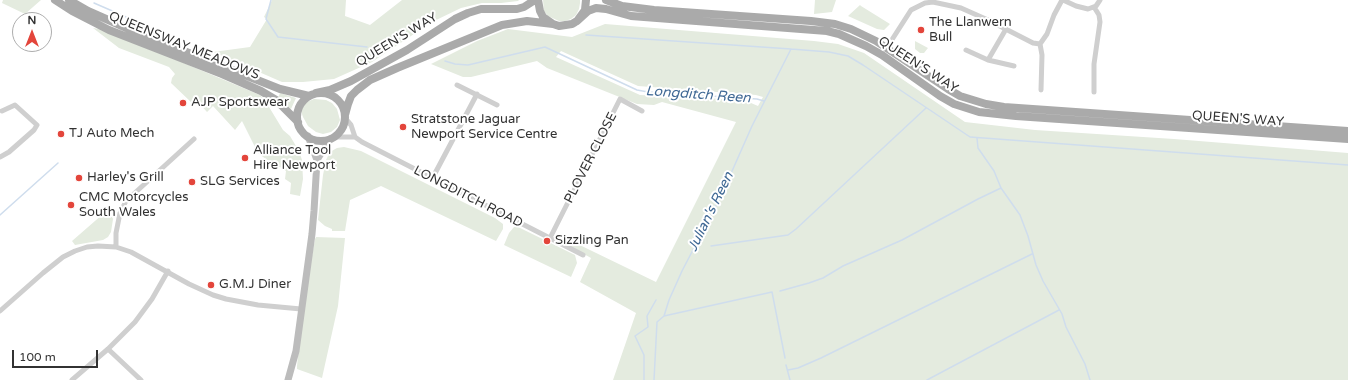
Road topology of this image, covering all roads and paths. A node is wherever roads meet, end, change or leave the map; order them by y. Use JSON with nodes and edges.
{"nodes":[{"id":1,"x":55,"y":0,"type":"edge"},
{"id":2,"x":69,"y":0,"type":"edge"},
{"id":3,"x":537,"y":0,"type":"edge"},
{"id":4,"x":586,"y":0,"type":"edge"},
{"id":5,"x":606,"y":0,"type":"edge"},
{"id":6,"x":1063,"y":0,"type":"edge"},
{"id":7,"x":1100,"y":0,"type":"edge"},
{"id":8,"x":934,"y":1,"type":"edge"},
{"id":9,"x":1094,"y":7,"type":"junction"},
{"id":10,"x":577,"y":21,"type":"junction"},
{"id":11,"x":553,"y":24,"type":"junction"},
{"id":12,"x":1006,"y":29,"type":"junction"},
{"id":13,"x":1040,"y":44,"type":"junction"},
{"id":14,"x":887,"y":47,"type":"junction"},
{"id":15,"x":966,"y":50,"type":"dead end"},
{"id":16,"x":882,"y":55,"type":"junction"},
{"id":17,"x":988,"y":60,"type":"junction"},
{"id":18,"x":1014,"y":66,"type":"dead end"},
{"id":19,"x":457,"y":84,"type":"dead end"},
{"id":20,"x":1040,"y":90,"type":"dead end"},
{"id":21,"x":1094,"y":92,"type":"dead end"},
{"id":22,"x":477,"y":94,"type":"junction"},
{"id":23,"x":312,"y":95,"type":"junction"},
{"id":24,"x":497,"y":104,"type":"dead end"},
{"id":25,"x":2,"y":111,"type":"dead end"},
{"id":26,"x":642,"y":111,"type":"dead end"},
{"id":27,"x":345,"y":116,"type":"junction"},
{"id":28,"x":298,"y":122,"type":"junction"},
{"id":29,"x":1348,"y":130,"type":"edge"},
{"id":30,"x":308,"y":136,"type":"junction"},
{"id":31,"x":355,"y":137,"type":"junction"},
{"id":32,"x":332,"y":138,"type":"junction"},
{"id":33,"x":194,"y":139,"type":"dead end"},
{"id":34,"x":1348,"y":139,"type":"edge"},
{"id":35,"x":0,"y":157,"type":"edge"},
{"id":36,"x":317,"y":160,"type":"junction"},
{"id":37,"x":432,"y":178,"type":"junction"},
{"id":38,"x":550,"y":238,"type":"junction"},
{"id":39,"x":116,"y":247,"type":"junction"},
{"id":40,"x":583,"y":255,"type":"dead end"},
{"id":41,"x":168,"y":271,"type":"junction"},
{"id":42,"x":301,"y":309,"type":"junction"},
{"id":43,"x":0,"y":311,"type":"edge"},
{"id":44,"x":108,"y":349,"type":"junction"},
{"id":45,"x":72,"y":380,"type":"edge"},
{"id":46,"x":141,"y":380,"type":"edge"},
{"id":47,"x":288,"y":380,"type":"edge"}],
"edges":[{"from":1,"to":28,"type":"main road","name":"QUEENSWAY MEADOWS"},
{"from":2,"to":23,"type":"main road","name":"QUEENSWAY MEADOWS"},
{"from":3,"to":11,"type":"main road","name":"QUEEN'S WAY"},
{"from":3,"to":23,"type":"main road","name":"QUEEN'S WAY"},
{"from":4,"to":10,"type":"main road"},
{"from":5,"to":14,"type":"main road","name":"QUEEN'S WAY"},
{"from":6,"to":9,"type":"street"},
{"from":6,"to":13,"type":"street"},
{"from":7,"to":9,"type":"street"},
{"from":8,"to":12,"type":"street"},
{"from":8,"to":14,"type":"street"},
{"from":9,"to":21,"type":"street"},
{"from":10,"to":11,"type":"main road","name":"QUEEN'S WAY"},
{"from":10,"to":16,"type":"main road","name":"QUEEN'S WAY"},
{"from":11,"to":27,"type":"main road","name":"QUEEN'S WAY"},
{"from":12,"to":13,"type":"street"},
{"from":12,"to":17,"type":"street"},
{"from":13,"to":20,"type":"street"},
{"from":14,"to":16,"type":"street"},
{"from":14,"to":29,"type":"main road","name":"QUEEN'S WAY"},
{"from":15,"to":17,"type":"street"},
{"from":16,"to":34,"type":"main road","name":"QUEEN'S WAY"},
{"from":17,"to":18,"type":"street"},
{"from":19,"to":22,"type":"street"},
{"from":22,"to":24,"type":"street"},
{"from":22,"to":37,"type":"street"},
{"from":23,"to":27,"type":"main road"},
{"from":23,"to":28,"type":"main road"},
{"from":25,"to":35,"type":"street"},
{"from":26,"to":38,"type":"street","name":"PLOVER CLOSE"},
{"from":27,"to":31,"type":"street"},
{"from":27,"to":32,"type":"main road"},
{"from":28,"to":30,"type":"main road"},
{"from":30,"to":32,"type":"main road"},
{"from":30,"to":36,"type":"street"},
{"from":31,"to":32,"type":"street"},
{"from":31,"to":37,"type":"street","name":"LONGDITCH ROAD"},
{"from":32,"to":36,"type":"street"},
{"from":33,"to":39,"type":"street"},
{"from":36,"to":42,"type":"street"},
{"from":37,"to":38,"type":"street","name":"LONGDITCH ROAD"},
{"from":38,"to":40,"type":"street","name":"LONGDITCH ROAD"},
{"from":39,"to":41,"type":"street"},
{"from":39,"to":43,"type":"street"},
{"from":41,"to":42,"type":"street"},
{"from":41,"to":44,"type":"street"},
{"from":42,"to":47,"type":"street"},
{"from":44,"to":45,"type":"street"},
{"from":44,"to":46,"type":"street"}]}
